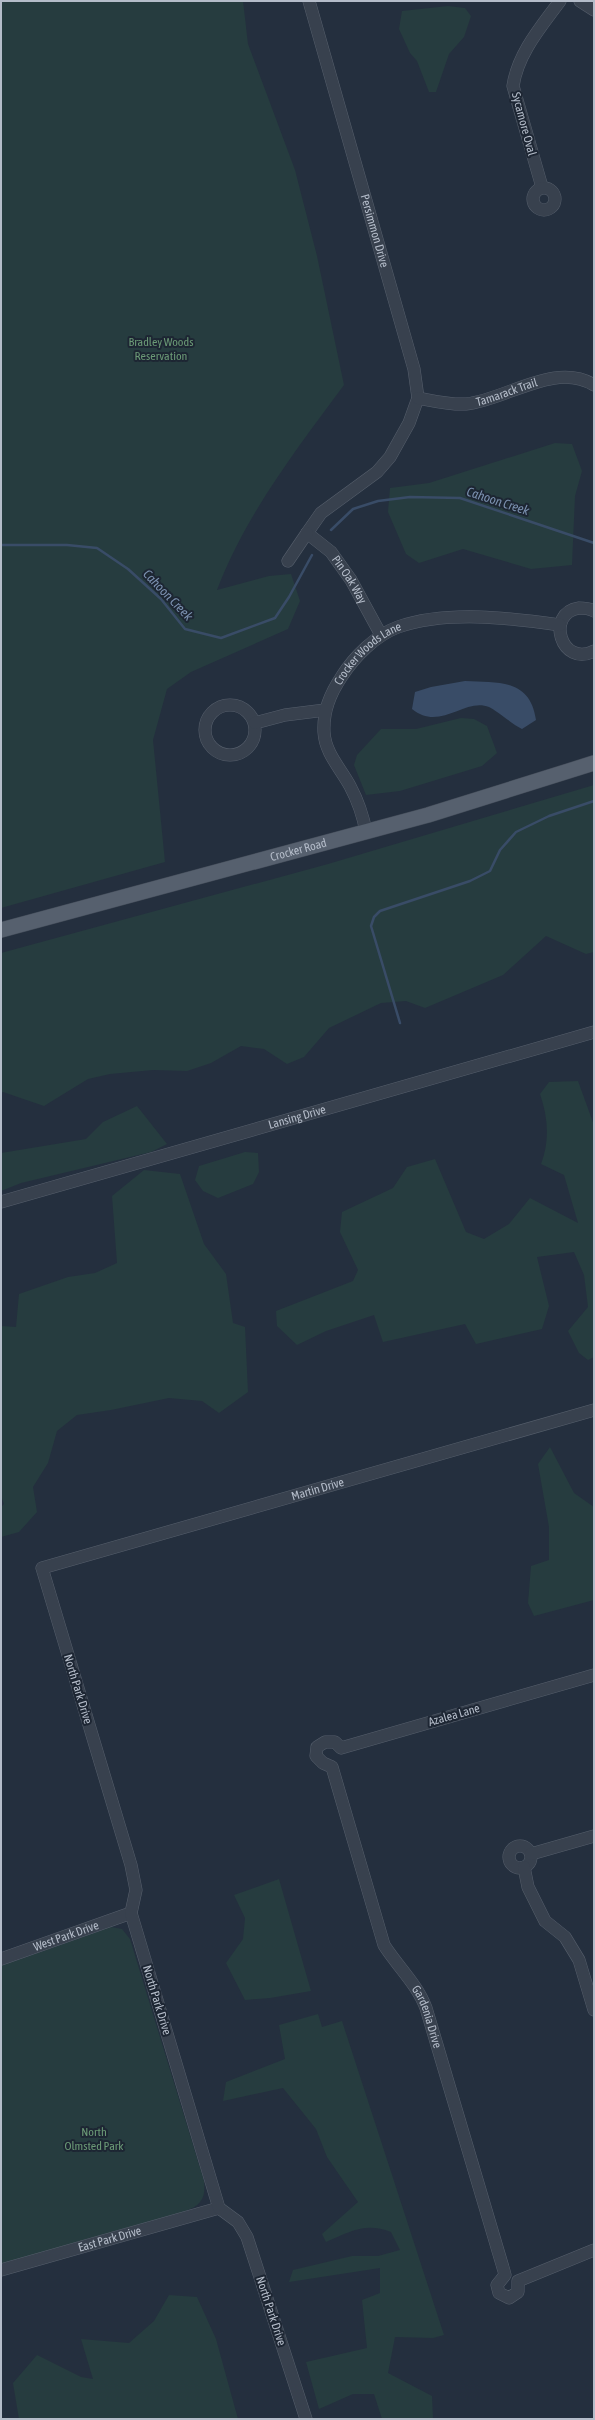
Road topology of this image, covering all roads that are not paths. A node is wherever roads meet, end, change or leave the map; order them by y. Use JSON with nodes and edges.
{"nodes":[{"id":1,"x":309,"y":1,"type":"edge"},
{"id":2,"x":560,"y":1,"type":"edge"},
{"id":3,"x":580,"y":1,"type":"edge"},
{"id":4,"x":594,"y":10,"type":"edge"},
{"id":5,"x":542,"y":187,"type":"dead end"},
{"id":6,"x":594,"y":386,"type":"edge"},
{"id":7,"x":418,"y":398,"type":"junction"},
{"id":8,"x":307,"y":532,"type":"junction"},
{"id":9,"x":288,"y":561,"type":"dead end"},
{"id":10,"x":594,"y":611,"type":"edge"},
{"id":11,"x":560,"y":625,"type":"junction"},
{"id":12,"x":381,"y":635,"type":"junction"},
{"id":13,"x":594,"y":651,"type":"edge"},
{"id":14,"x":325,"y":710,"type":"junction"},
{"id":15,"x":255,"y":723,"type":"junction"},
{"id":16,"x":594,"y":763,"type":"edge"},
{"id":17,"x":366,"y":832,"type":"junction"},
{"id":18,"x":1,"y":930,"type":"edge"},
{"id":19,"x":594,"y":1032,"type":"edge"},
{"id":20,"x":1,"y":1202,"type":"edge"},
{"id":21,"x":594,"y":1410,"type":"edge"},
{"id":22,"x":42,"y":1568,"type":"joint"},
{"id":23,"x":594,"y":1675,"type":"edge"},
{"id":24,"x":340,"y":1748,"type":"junction"},
{"id":25,"x":332,"y":1767,"type":"junction"},
{"id":26,"x":594,"y":1836,"type":"edge"},
{"id":27,"x":531,"y":1854,"type":"junction"},
{"id":28,"x":524,"y":1867,"type":"junction"},
{"id":29,"x":131,"y":1913,"type":"junction"},
{"id":30,"x":1,"y":1959,"type":"edge"},
{"id":31,"x":592,"y":1995,"type":"edge"},
{"id":32,"x":594,"y":2010,"type":"edge"},
{"id":33,"x":219,"y":2208,"type":"junction"},
{"id":34,"x":594,"y":2250,"type":"edge"},
{"id":35,"x":1,"y":2270,"type":"edge"},
{"id":36,"x":505,"y":2275,"type":"junction"},
{"id":37,"x":518,"y":2281,"type":"junction"},
{"id":38,"x":306,"y":2419,"type":"edge"}],
"edges":[{"from":1,"to":7,"type":"street","name":"Persimmon Drive"},
{"from":2,"to":5,"type":"street","name":"Sycamore Oval"},
{"from":3,"to":4,"type":"street"},
{"from":6,"to":7,"type":"street","name":"Tamarack Trail"},
{"from":7,"to":8,"type":"street","name":"Persimmon Drive"},
{"from":8,"to":9,"type":"street"},
{"from":8,"to":12,"type":"street","name":"Pin Oak Way"},
{"from":10,"to":11,"type":"street"},
{"from":11,"to":12,"type":"street","name":"Crocker Woods Lane"},
{"from":11,"to":13,"type":"street"},
{"from":12,"to":14,"type":"street","name":"Crocker Woods Lane"},
{"from":14,"to":15,"type":"street"},
{"from":14,"to":17,"type":"street","name":"Crocker Woods Lane"},
{"from":15,"to":15,"type":"street"},
{"from":16,"to":17,"type":"main road","name":"Crocker Road"},
{"from":17,"to":18,"type":"main road","name":"Crocker Road"},
{"from":19,"to":20,"type":"street","name":"Lansing Drive"},
{"from":21,"to":22,"type":"street","name":"Martin Drive"},
{"from":22,"to":29,"type":"street","name":"North Park Drive"},
{"from":23,"to":24,"type":"street","name":"Azalea Lane"},
{"from":24,"to":25,"type":"street"},
{"from":24,"to":25,"type":"street","name":"Azalea Lane"},
{"from":25,"to":36,"type":"street","name":"Gardenia Drive"},
{"from":26,"to":27,"type":"street"},
{"from":27,"to":28,"type":"street"},
{"from":27,"to":28,"type":"street"},
{"from":28,"to":31,"type":"street"},
{"from":29,"to":30,"type":"street","name":"West Park Drive"},
{"from":29,"to":33,"type":"street","name":"North Park Drive"},
{"from":31,"to":32,"type":"street"},
{"from":33,"to":35,"type":"street","name":"East Park Drive"},
{"from":33,"to":38,"type":"street","name":"North Park Drive"},
{"from":34,"to":37,"type":"street"},
{"from":36,"to":37,"type":"street"},
{"from":36,"to":37,"type":"street"}]}
